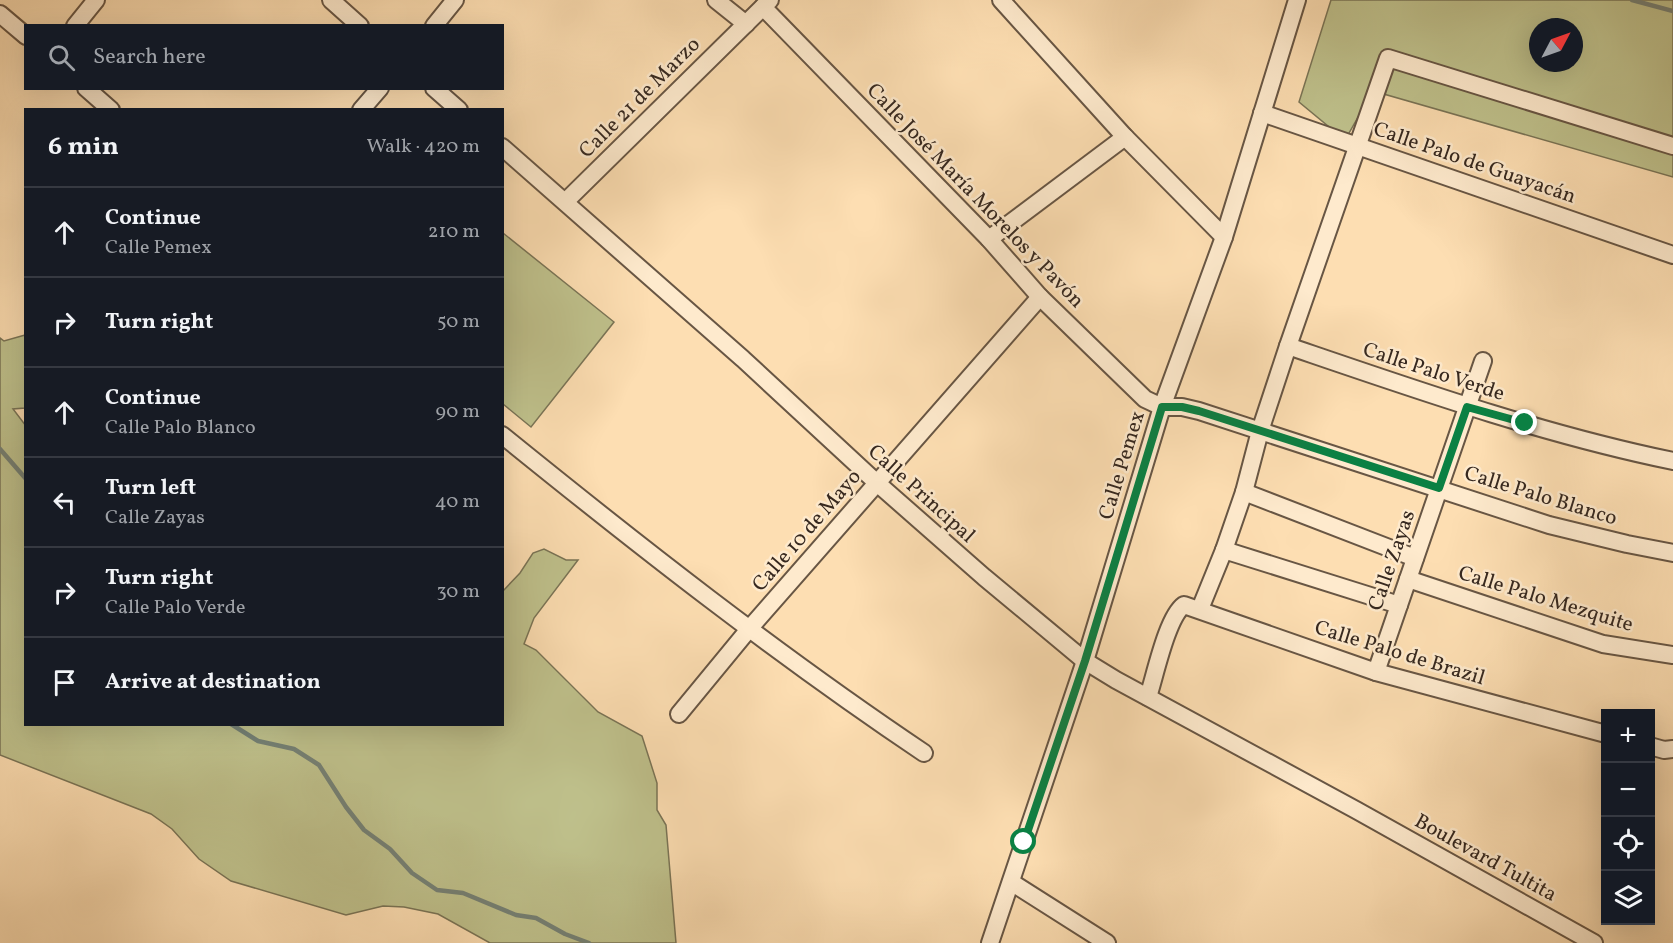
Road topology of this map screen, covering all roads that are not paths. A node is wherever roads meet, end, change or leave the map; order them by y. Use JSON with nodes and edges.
{"nodes":[{"id":1,"x":96,"y":0,"type":"edge"},
{"id":2,"x":331,"y":0,"type":"edge"},
{"id":3,"x":455,"y":0,"type":"edge"},
{"id":4,"x":716,"y":0,"type":"edge"},
{"id":5,"x":1001,"y":0,"type":"edge"},
{"id":6,"x":1297,"y":0,"type":"edge"},
{"id":7,"x":767,"y":3,"type":"edge"},
{"id":8,"x":0,"y":14,"type":"edge"},
{"id":9,"x":77,"y":24,"type":"edge"},
{"id":10,"x":358,"y":24,"type":"edge"},
{"id":11,"x":436,"y":24,"type":"edge"},
{"id":12,"x":746,"y":24,"type":"junction"},
{"id":13,"x":24,"y":34,"type":"edge"},
{"id":14,"x":88,"y":90,"type":"edge"},
{"id":15,"x":378,"y":90,"type":"edge"},
{"id":16,"x":436,"y":90,"type":"edge"},
{"id":17,"x":109,"y":108,"type":"edge"},
{"id":18,"x":363,"y":108,"type":"edge"},
{"id":19,"x":457,"y":108,"type":"edge"},
{"id":20,"x":1262,"y":113,"type":"junction"},
{"id":21,"x":1125,"y":137,"type":"junction"},
{"id":22,"x":1358,"y":145,"type":"junction"},
{"id":23,"x":1673,"y":146,"type":"edge"},
{"id":24,"x":504,"y":149,"type":"edge"},
{"id":25,"x":566,"y":201,"type":"junction"},
{"id":26,"x":1224,"y":237,"type":"junction"},
{"id":27,"x":989,"y":239,"type":"junction"},
{"id":28,"x":1673,"y":255,"type":"edge"},
{"id":29,"x":1040,"y":297,"type":"junction"},
{"id":30,"x":1288,"y":346,"type":"junction"},
{"id":31,"x":1483,"y":361,"type":"dead end"},
{"id":32,"x":1162,"y":407,"type":"junction"},
{"id":33,"x":1467,"y":407,"type":"junction"},
{"id":34,"x":1260,"y":431,"type":"junction"},
{"id":35,"x":504,"y":437,"type":"edge"},
{"id":36,"x":1673,"y":461,"type":"edge"},
{"id":37,"x":877,"y":483,"type":"junction"},
{"id":38,"x":1439,"y":488,"type":"junction"},
{"id":39,"x":1244,"y":492,"type":"junction"},
{"id":40,"x":1224,"y":550,"type":"junction"},
{"id":41,"x":1673,"y":553,"type":"edge"},
{"id":42,"x":1415,"y":558,"type":"junction"},
{"id":43,"x":1408,"y":579,"type":"junction"},
{"id":44,"x":1399,"y":605,"type":"junction"},
{"id":45,"x":1192,"y":607,"type":"junction"},
{"id":46,"x":749,"y":629,"type":"junction"},
{"id":47,"x":1673,"y":655,"type":"edge"},
{"id":48,"x":1085,"y":661,"type":"junction"},
{"id":49,"x":1376,"y":672,"type":"junction"},
{"id":50,"x":1148,"y":697,"type":"junction"},
{"id":51,"x":679,"y":714,"type":"dead end"},
{"id":52,"x":1601,"y":733,"type":"edge"},
{"id":53,"x":1655,"y":747,"type":"edge"},
{"id":54,"x":1673,"y":749,"type":"edge"},
{"id":55,"x":924,"y":753,"type":"dead end"},
{"id":56,"x":1356,"y":810,"type":"joint"},
{"id":57,"x":1011,"y":882,"type":"junction"},
{"id":58,"x":990,"y":943,"type":"edge"},
{"id":59,"x":1107,"y":943,"type":"edge"},
{"id":60,"x":1594,"y":943,"type":"edge"}],
"edges":[{"from":1,"to":9,"type":"street"},
{"from":2,"to":10,"type":"street"},
{"from":3,"to":11,"type":"street"},
{"from":4,"to":12,"type":"street"},
{"from":5,"to":21,"type":"street"},
{"from":6,"to":20,"type":"street","name":"Calle Pemex"},
{"from":7,"to":12,"type":"street","name":"Calle 21 de Marzo"},
{"from":7,"to":27,"type":"street","name":"Calle José María Morelos y Pavón"},
{"from":8,"to":13,"type":"street"},
{"from":12,"to":25,"type":"street","name":"Calle 21 de Marzo"},
{"from":14,"to":17,"type":"street"},
{"from":15,"to":18,"type":"street"},
{"from":16,"to":19,"type":"street"},
{"from":20,"to":22,"type":"street","name":"Calle Palo de Guayacán"},
{"from":20,"to":26,"type":"street","name":"Calle Pemex"},
{"from":21,"to":26,"type":"street"},
{"from":21,"to":27,"type":"street"},
{"from":22,"to":23,"type":"street"},
{"from":22,"to":28,"type":"street","name":"Calle Palo de Guayacán"},
{"from":22,"to":30,"type":"street"},
{"from":24,"to":25,"type":"street","name":"Calle Principal"},
{"from":25,"to":37,"type":"street","name":"Calle Principal"},
{"from":26,"to":32,"type":"street","name":"Calle Pemex"},
{"from":27,"to":29,"type":"street","name":"Calle José María Morelos y Pavón"},
{"from":29,"to":32,"type":"street","name":"Calle José María Morelos y Pavón"},
{"from":29,"to":37,"type":"street","name":"Calle 10 de Mayo"},
{"from":30,"to":33,"type":"street","name":"Calle Palo Verde"},
{"from":30,"to":34,"type":"street"},
{"from":31,"to":33,"type":"street","name":"Calle Zayas"},
{"from":32,"to":34,"type":"street","name":"Calle Palo Blanco"},
{"from":32,"to":48,"type":"street","name":"Calle Pemex"},
{"from":33,"to":36,"type":"street","name":"Calle Palo Verde"},
{"from":33,"to":38,"type":"street","name":"Calle Zayas"},
{"from":34,"to":38,"type":"street","name":"Calle Palo Blanco"},
{"from":34,"to":39,"type":"street"},
{"from":35,"to":46,"type":"street"},
{"from":37,"to":46,"type":"street","name":"Calle 10 de Mayo"},
{"from":37,"to":48,"type":"street","name":"Calle Principal"},
{"from":38,"to":41,"type":"street","name":"Calle Palo Blanco"},
{"from":38,"to":42,"type":"street","name":"Calle Zayas"},
{"from":39,"to":40,"type":"street"},
{"from":39,"to":42,"type":"street"},
{"from":40,"to":44,"type":"street"},
{"from":40,"to":45,"type":"street"},
{"from":42,"to":43,"type":"street","name":"Calle Zayas"},
{"from":43,"to":44,"type":"street","name":"Calle Zayas"},
{"from":43,"to":47,"type":"street","name":"Calle Palo Mezquite"},
{"from":44,"to":49,"type":"street","name":"Calle Zayas"},
{"from":45,"to":49,"type":"street","name":"Calle Palo de Brazil"},
{"from":45,"to":50,"type":"street"},
{"from":46,"to":51,"type":"street","name":"Calle 10 de Mayo"},
{"from":46,"to":55,"type":"street"},
{"from":48,"to":50,"type":"street","name":"Calle Principal"},
{"from":48,"to":57,"type":"street","name":"Calle Pemex"},
{"from":49,"to":52,"type":"street","name":"Calle Palo de Brazil"},
{"from":50,"to":56,"type":"street","name":"Calle Principal"},
{"from":53,"to":54,"type":"street"},
{"from":56,"to":60,"type":"street","name":"Boulevard Tultita"},
{"from":57,"to":58,"type":"street","name":"Calle Pemex"},
{"from":57,"to":59,"type":"street"}]}
